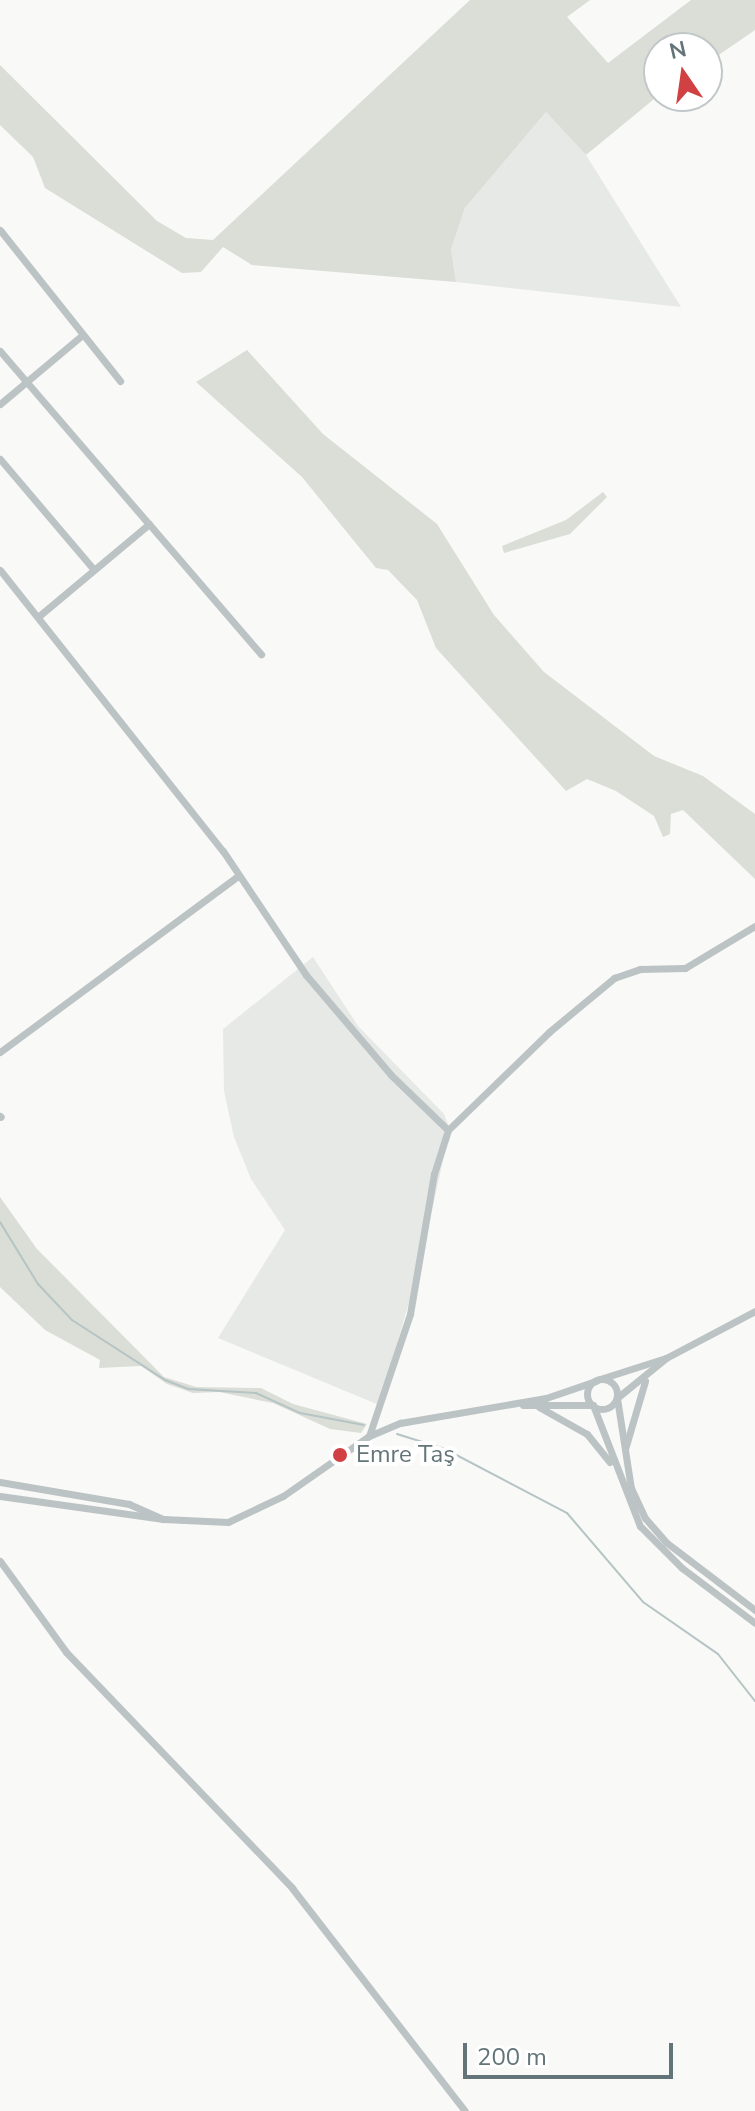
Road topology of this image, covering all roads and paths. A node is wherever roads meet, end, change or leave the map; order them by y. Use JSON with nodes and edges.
{"nodes":[{"id":1,"x":0,"y":230,"type":"edge"},
{"id":2,"x":81,"y":336,"type":"junction"},
{"id":3,"x":0,"y":351,"type":"edge"},
{"id":4,"x":120,"y":381,"type":"dead end"},
{"id":5,"x":27,"y":383,"type":"junction"},
{"id":6,"x":0,"y":404,"type":"edge"},
{"id":7,"x":0,"y":459,"type":"edge"},
{"id":8,"x":149,"y":524,"type":"junction"},
{"id":9,"x":0,"y":570,"type":"edge"},
{"id":10,"x":94,"y":570,"type":"junction"},
{"id":11,"x":39,"y":616,"type":"junction"},
{"id":12,"x":261,"y":654,"type":"dead end"},
{"id":13,"x":239,"y":875,"type":"junction"},
{"id":14,"x":755,"y":926,"type":"edge"},
{"id":15,"x":0,"y":1052,"type":"edge"},
{"id":16,"x":448,"y":1130,"type":"junction"},
{"id":17,"x":755,"y":1311,"type":"edge"},
{"id":18,"x":666,"y":1358,"type":"junction"},
{"id":19,"x":646,"y":1378,"type":"junction"},
{"id":20,"x":598,"y":1380,"type":"junction"},
{"id":21,"x":617,"y":1398,"type":"junction"},
{"id":22,"x":497,"y":1404,"type":"junction"},
{"id":23,"x":533,"y":1405,"type":"junction"},
{"id":24,"x":593,"y":1405,"type":"junction"},
{"id":25,"x":369,"y":1436,"type":"junction"},
{"id":26,"x":623,"y":1455,"type":"junction"},
{"id":27,"x":614,"y":1469,"type":"junction"},
{"id":28,"x":0,"y":1482,"type":"edge"},
{"id":29,"x":0,"y":1496,"type":"edge"},
{"id":30,"x":163,"y":1519,"type":"junction"},
{"id":31,"x":0,"y":1561,"type":"edge"},
{"id":32,"x":755,"y":1610,"type":"edge"},
{"id":33,"x":755,"y":1623,"type":"edge"},
{"id":34,"x":465,"y":2111,"type":"edge"}],
"edges":[{"from":1,"to":2,"type":"street"},
{"from":2,"to":4,"type":"street"},
{"from":2,"to":5,"type":"street"},
{"from":3,"to":5,"type":"street"},
{"from":5,"to":6,"type":"street"},
{"from":5,"to":8,"type":"street"},
{"from":7,"to":10,"type":"street"},
{"from":8,"to":10,"type":"street"},
{"from":8,"to":12,"type":"street"},
{"from":9,"to":11,"type":"street"},
{"from":10,"to":11,"type":"street"},
{"from":11,"to":13,"type":"street"},
{"from":13,"to":15,"type":"street"},
{"from":13,"to":16,"type":"street"},
{"from":14,"to":16,"type":"street"},
{"from":16,"to":25,"type":"street"},
{"from":17,"to":18,"type":"street"},
{"from":18,"to":19,"type":"street"},
{"from":18,"to":20,"type":"street"},
{"from":19,"to":21,"type":"street"},
{"from":19,"to":26,"type":"street"},
{"from":20,"to":21,"type":"street"},
{"from":20,"to":22,"type":"street"},
{"from":20,"to":24,"type":"street"},
{"from":21,"to":24,"type":"street"},
{"from":21,"to":26,"type":"street"},
{"from":22,"to":23,"type":"street"},
{"from":22,"to":25,"type":"street"},
{"from":23,"to":24,"type":"street"},
{"from":23,"to":27,"type":"street"},
{"from":24,"to":27,"type":"street"},
{"from":25,"to":30,"type":"street"},
{"from":26,"to":32,"type":"street"},
{"from":27,"to":33,"type":"street"},
{"from":28,"to":30,"type":"street"},
{"from":29,"to":30,"type":"street"},
{"from":31,"to":34,"type":"street"}]}
